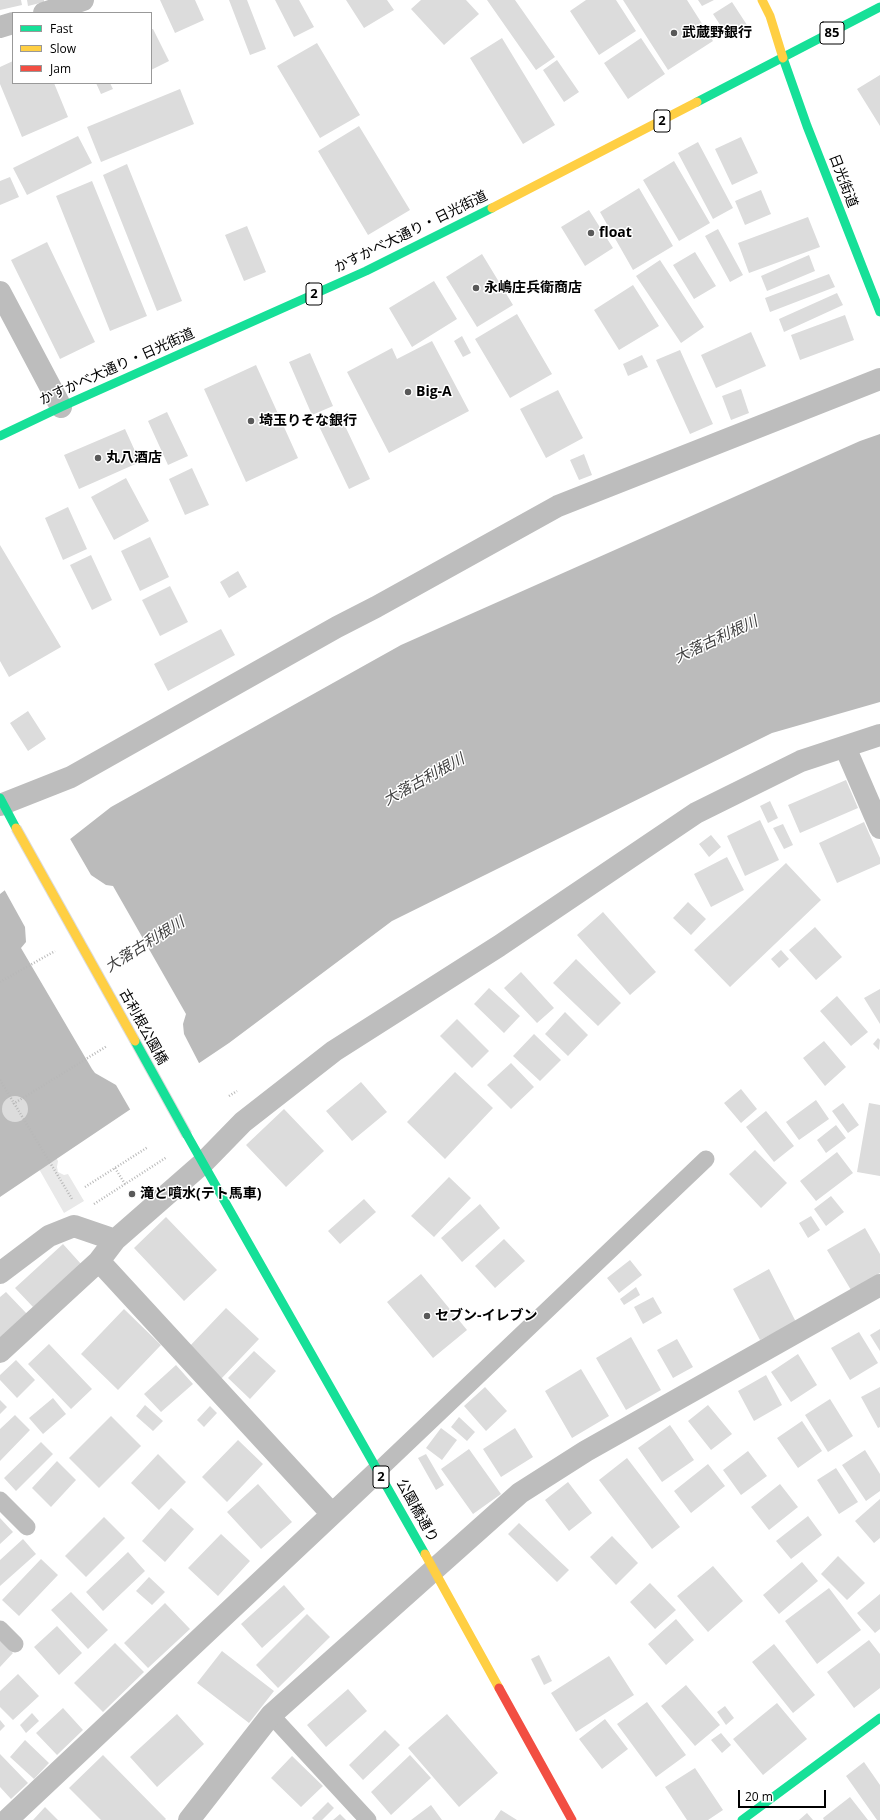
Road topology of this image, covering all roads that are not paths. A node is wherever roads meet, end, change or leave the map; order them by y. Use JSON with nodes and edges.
{"nodes":[{"id":1,"x":83,"y":0,"type":"edge"},
{"id":2,"x":762,"y":0,"type":"edge"},
{"id":3,"x":880,"y":7,"type":"edge"},
{"id":4,"x":47,"y":12,"type":"edge"},
{"id":5,"x":12,"y":23,"type":"edge"},
{"id":6,"x":0,"y":27,"type":"edge"},
{"id":7,"x":783,"y":58,"type":"junction"},
{"id":8,"x":0,"y":292,"type":"edge"},
{"id":9,"x":880,"y":312,"type":"edge"},
{"id":10,"x":880,"y":379,"type":"edge"},
{"id":11,"x":61,"y":407,"type":"junction"},
{"id":12,"x":0,"y":436,"type":"edge"},
{"id":13,"x":880,"y":735,"type":"edge"},
{"id":14,"x":845,"y":747,"type":"junction"},
{"id":15,"x":1,"y":802,"type":"edge"},
{"id":16,"x":880,"y":828,"type":"edge"},
{"id":17,"x":187,"y":1135,"type":"joint"},
{"id":18,"x":706,"y":1159,"type":"dead end"},
{"id":19,"x":204,"y":1163,"type":"junction"},
{"id":20,"x":115,"y":1240,"type":"junction"},
{"id":21,"x":99,"y":1261,"type":"junction"},
{"id":22,"x":0,"y":1273,"type":"edge"},
{"id":23,"x":880,"y":1285,"type":"edge"},
{"id":24,"x":0,"y":1352,"type":"edge"},
{"id":25,"x":378,"y":1471,"type":"junction"},
{"id":26,"x":0,"y":1500,"type":"edge"},
{"id":27,"x":332,"y":1514,"type":"junction"},
{"id":28,"x":27,"y":1527,"type":"dead end"},
{"id":29,"x":434,"y":1570,"type":"junction"},
{"id":30,"x":0,"y":1629,"type":"edge"},
{"id":31,"x":15,"y":1644,"type":"dead end"},
{"id":32,"x":271,"y":1715,"type":"junction"},
{"id":33,"x":880,"y":1718,"type":"edge"},
{"id":34,"x":7,"y":1820,"type":"edge"},
{"id":35,"x":189,"y":1820,"type":"edge"},
{"id":36,"x":368,"y":1820,"type":"edge"},
{"id":37,"x":572,"y":1820,"type":"edge"},
{"id":38,"x":742,"y":1820,"type":"edge"}],
"edges":[{"from":1,"to":4,"type":"street"},
{"from":2,"to":7,"type":"main road","name":"日光街道"},
{"from":3,"to":7,"type":"main road","number":"85"},
{"from":5,"to":6,"type":"street"},
{"from":7,"to":9,"type":"main road","name":"日光街道"},
{"from":7,"to":11,"type":"main road","name":"かすかべ大通り・日光街道","number":"2"},
{"from":8,"to":11,"type":"street"},
{"from":10,"to":15,"type":"street"},
{"from":11,"to":12,"type":"main road","name":"かすかべ大通り・日光街道","number":"2"},
{"from":13,"to":14,"type":"street"},
{"from":14,"to":16,"type":"street"},
{"from":14,"to":19,"type":"street"},
{"from":15,"to":17,"type":"main road","name":"古利根公園橋","number":"2","bridge":true},
{"from":17,"to":19,"type":"main road","name":"公園橋通り","number":"2"},
{"from":18,"to":25,"type":"lane"},
{"from":19,"to":20,"type":"street"},
{"from":19,"to":25,"type":"main road","name":"公園橋通り","number":"2"},
{"from":20,"to":21,"type":"street"},
{"from":20,"to":22,"type":"street"},
{"from":21,"to":24,"type":"street"},
{"from":21,"to":27,"type":"street"},
{"from":23,"to":29,"type":"street"},
{"from":25,"to":27,"type":"street"},
{"from":25,"to":29,"type":"main road","name":"公園橋通り","number":"2"},
{"from":26,"to":28,"type":"lane"},
{"from":27,"to":34,"type":"street"},
{"from":29,"to":32,"type":"street"},
{"from":29,"to":37,"type":"main road","name":"公園橋通り","number":"2"},
{"from":30,"to":31,"type":"lane"},
{"from":32,"to":35,"type":"street"},
{"from":32,"to":36,"type":"lane"},
{"from":33,"to":38,"type":"main road"}]}
